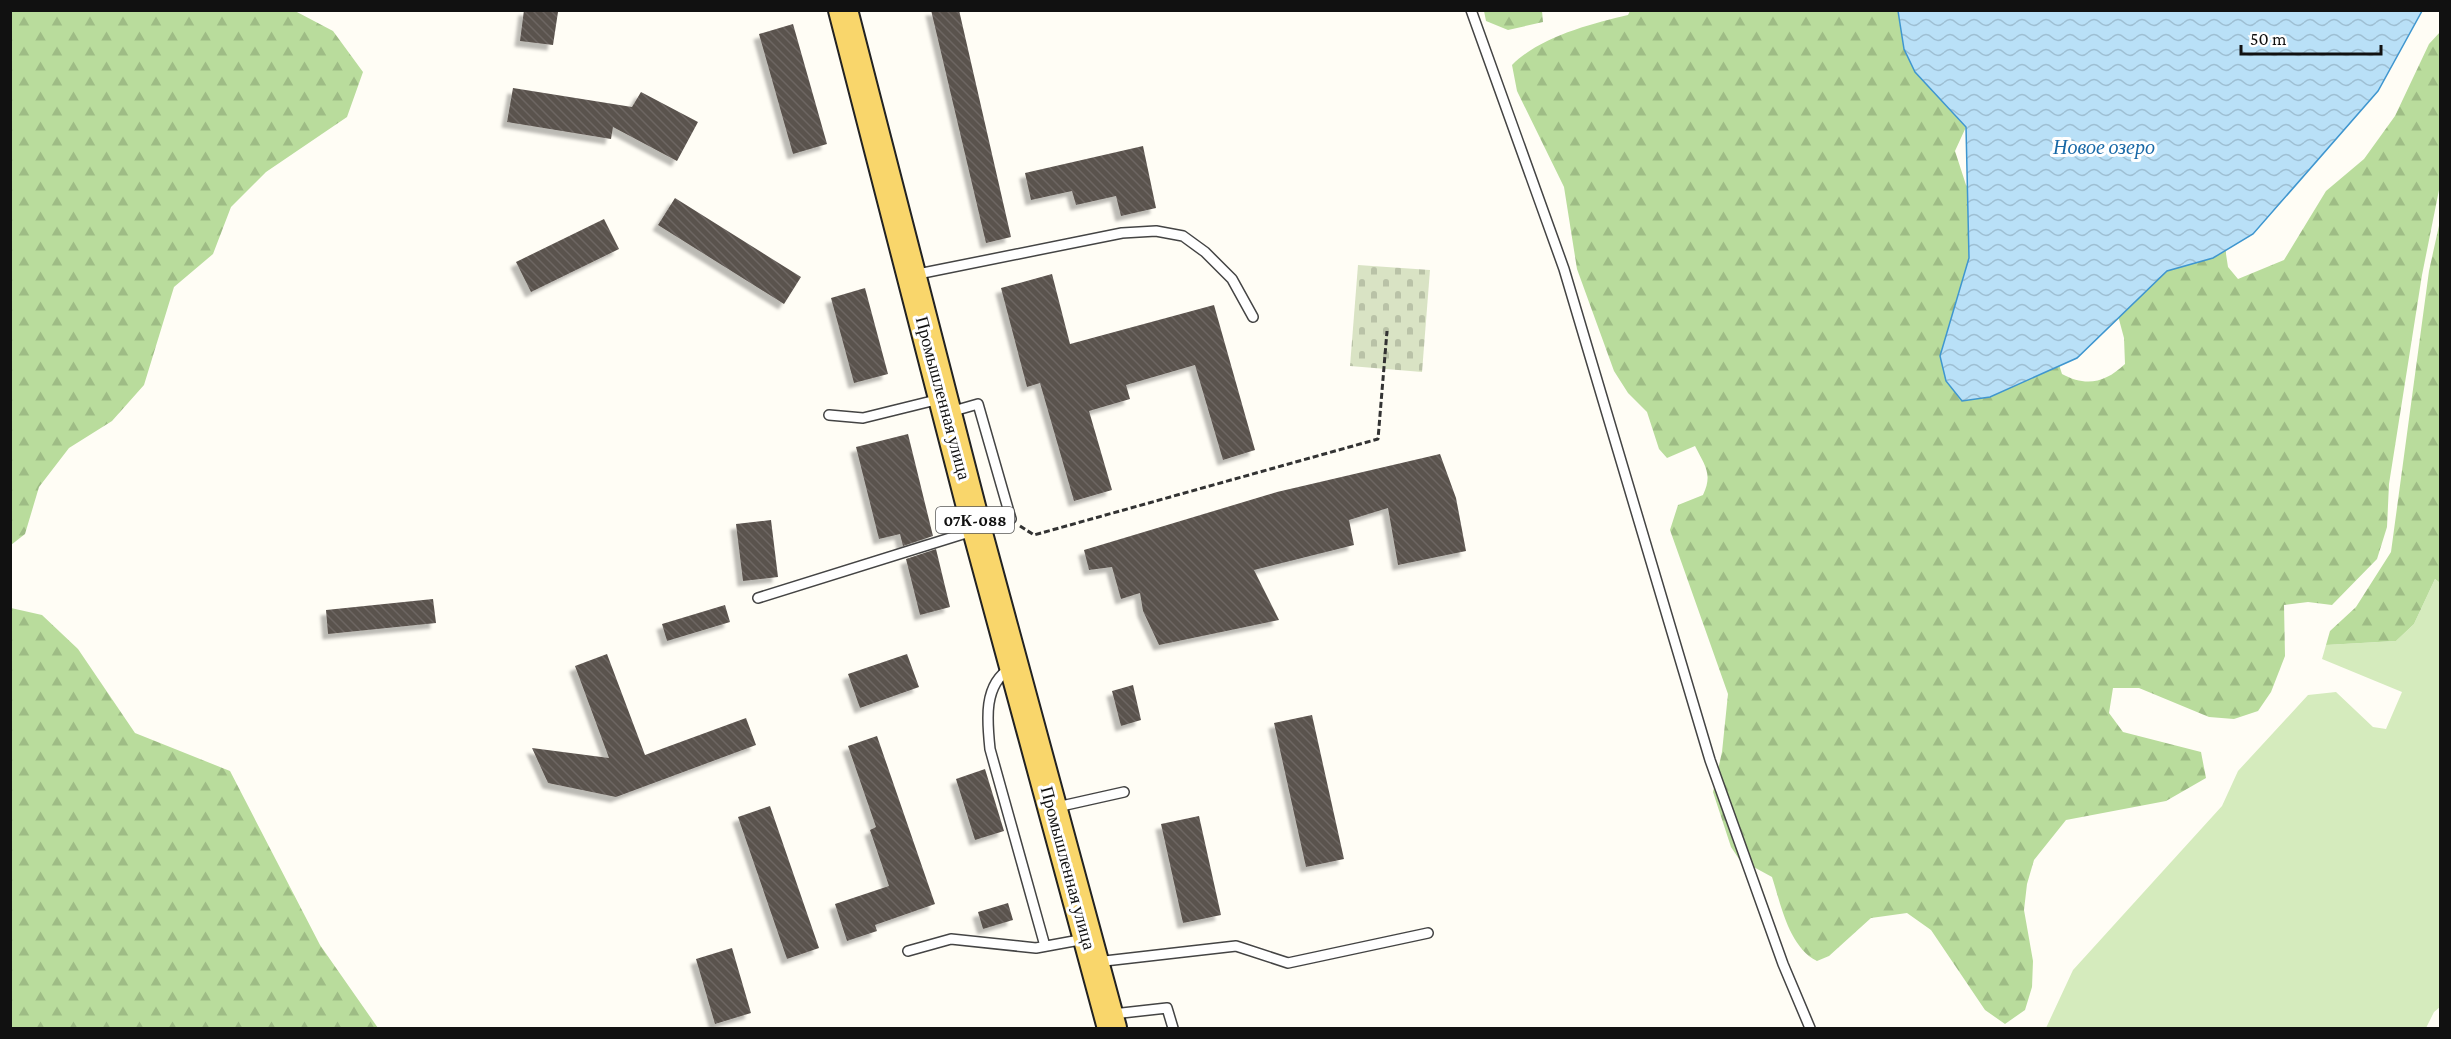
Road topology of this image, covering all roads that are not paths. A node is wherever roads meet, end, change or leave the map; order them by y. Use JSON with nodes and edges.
{"nodes":[{"id":1,"x":843,"y":10,"type":"edge"},
{"id":2,"x":1471,"y":10,"type":"edge"},
{"id":3,"x":911,"y":276,"type":"junction"},
{"id":4,"x":1253,"y":317,"type":"dead end"},
{"id":5,"x":945,"y":406,"type":"junction"},
{"id":6,"x":829,"y":414,"type":"dead end"},
{"id":7,"x":977,"y":530,"type":"junction"},
{"id":8,"x":758,"y":598,"type":"dead end"},
{"id":9,"x":1013,"y":667,"type":"junction"},
{"id":10,"x":1124,"y":792,"type":"dead end"},
{"id":11,"x":1051,"y":808,"type":"junction"},
{"id":12,"x":1428,"y":933,"type":"dead end"},
{"id":13,"x":1045,"y":946,"type":"junction"},
{"id":14,"x":908,"y":951,"type":"dead end"},
{"id":15,"x":1090,"y":951,"type":"junction"},
{"id":16,"x":1110,"y":1022,"type":"edge"},
{"id":17,"x":1173,"y":1029,"type":"edge"},
{"id":18,"x":1810,"y":1029,"type":"edge"}],
"edges":[{"from":1,"to":3,"type":"main road","name":"Промышленная улица","number":"07К-088"},
{"from":2,"to":18,"type":"lane"},
{"from":3,"to":4,"type":"lane"},
{"from":3,"to":5,"type":"main road","name":"Промышленная улица","number":"07К-088"},
{"from":5,"to":6,"type":"lane"},
{"from":5,"to":7,"type":"main road","name":"Промышленная улица","number":"07К-088"},
{"from":5,"to":7,"type":"lane"},
{"from":7,"to":8,"type":"lane"},
{"from":7,"to":9,"type":"main road","name":"Промышленная улица","number":"07К-088"},
{"from":9,"to":11,"type":"main road","name":"Промышленная улица","number":"07К-088"},
{"from":9,"to":13,"type":"lane"},
{"from":10,"to":11,"type":"lane"},
{"from":11,"to":15,"type":"main road","name":"Промышленная улица","number":"07К-088"},
{"from":12,"to":15,"type":"lane"},
{"from":13,"to":14,"type":"lane"},
{"from":13,"to":15,"type":"lane"},
{"from":15,"to":16,"type":"main road","name":"Промышленная улица","number":"07К-088"},
{"from":16,"to":17,"type":"lane"}]}
